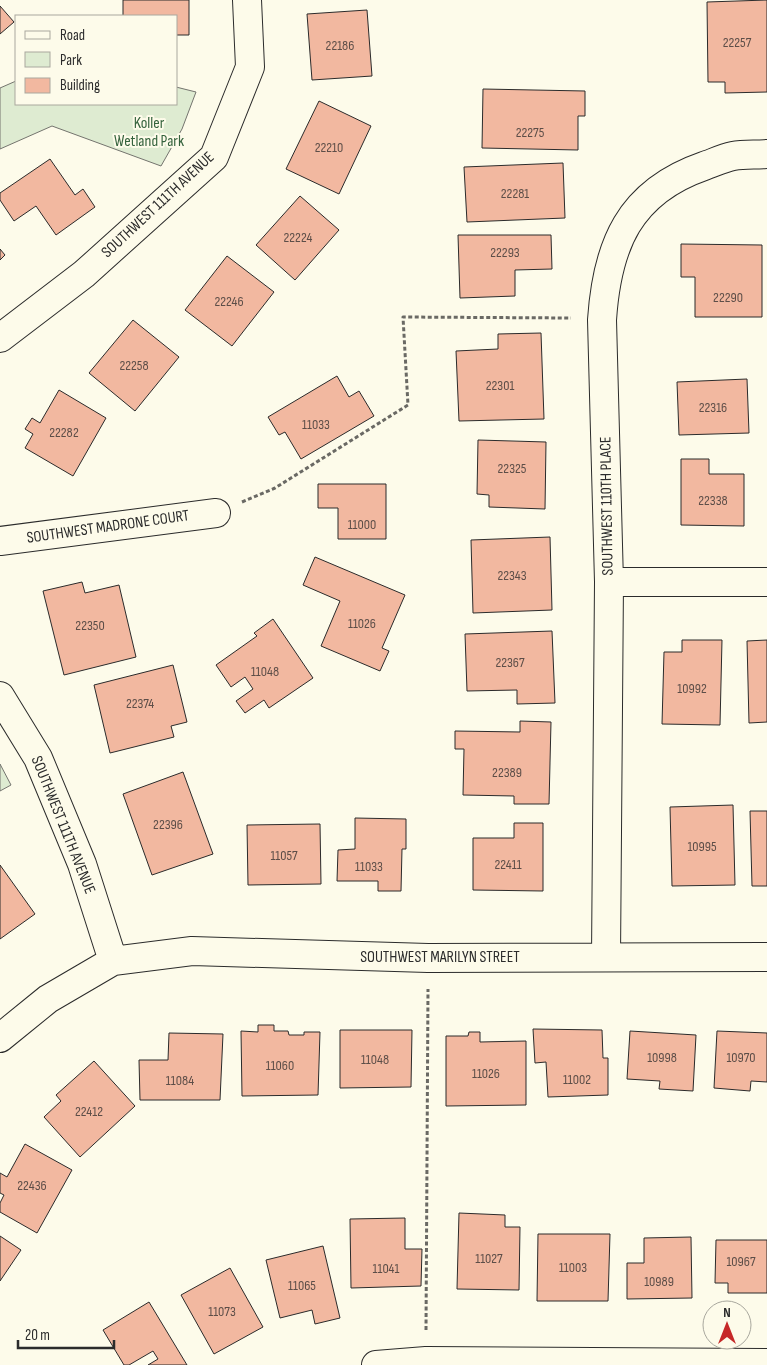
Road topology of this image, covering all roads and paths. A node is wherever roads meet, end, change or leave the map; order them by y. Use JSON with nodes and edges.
{"nodes":[{"id":1,"x":247,"y":0,"type":"edge"},
{"id":2,"x":767,"y":154,"type":"edge"},
{"id":3,"x":602,"y":320,"type":"junction"},
{"id":4,"x":0,"y":338,"type":"edge"},
{"id":5,"x":216,"y":512,"type":"joint"},
{"id":6,"x":0,"y":542,"type":"edge"},
{"id":7,"x":609,"y":582,"type":"junction"},
{"id":8,"x":767,"y":582,"type":"edge"},
{"id":9,"x":0,"y":696,"type":"edge"},
{"id":10,"x":606,"y":957,"type":"junction"},
{"id":11,"x":767,"y":957,"type":"edge"},
{"id":12,"x":428,"y":958,"type":"junction"},
{"id":13,"x":113,"y":961,"type":"junction"},
{"id":14,"x":0,"y":1038,"type":"edge"},
{"id":15,"x":426,"y":1362,"type":"junction"},
{"id":16,"x":767,"y":1363,"type":"edge"},
{"id":17,"x":376,"y":1365,"type":"edge"}],
"edges":[{"from":1,"to":4,"type":"street","name":"SOUTHWEST 111TH AVENUE"},
{"from":2,"to":3,"type":"street","name":"SOUTHWEST 110TH PLACE"},
{"from":3,"to":5,"type":"path"},
{"from":3,"to":7,"type":"street","name":"SOUTHWEST 110TH PLACE"},
{"from":5,"to":6,"type":"street","name":"SOUTHWEST MADRONE COURT"},
{"from":7,"to":8,"type":"street"},
{"from":7,"to":10,"type":"street","name":"SOUTHWEST 110TH PLACE"},
{"from":9,"to":13,"type":"street","name":"SOUTHWEST 111TH AVENUE"},
{"from":10,"to":11,"type":"street","name":"SOUTHWEST MARILYN STREET"},
{"from":10,"to":12,"type":"street","name":"SOUTHWEST MARILYN STREET"},
{"from":12,"to":13,"type":"street","name":"SOUTHWEST MARILYN STREET"},
{"from":12,"to":15,"type":"path"},
{"from":13,"to":14,"type":"street"},
{"from":15,"to":16,"type":"street"},
{"from":15,"to":17,"type":"street"}]}
